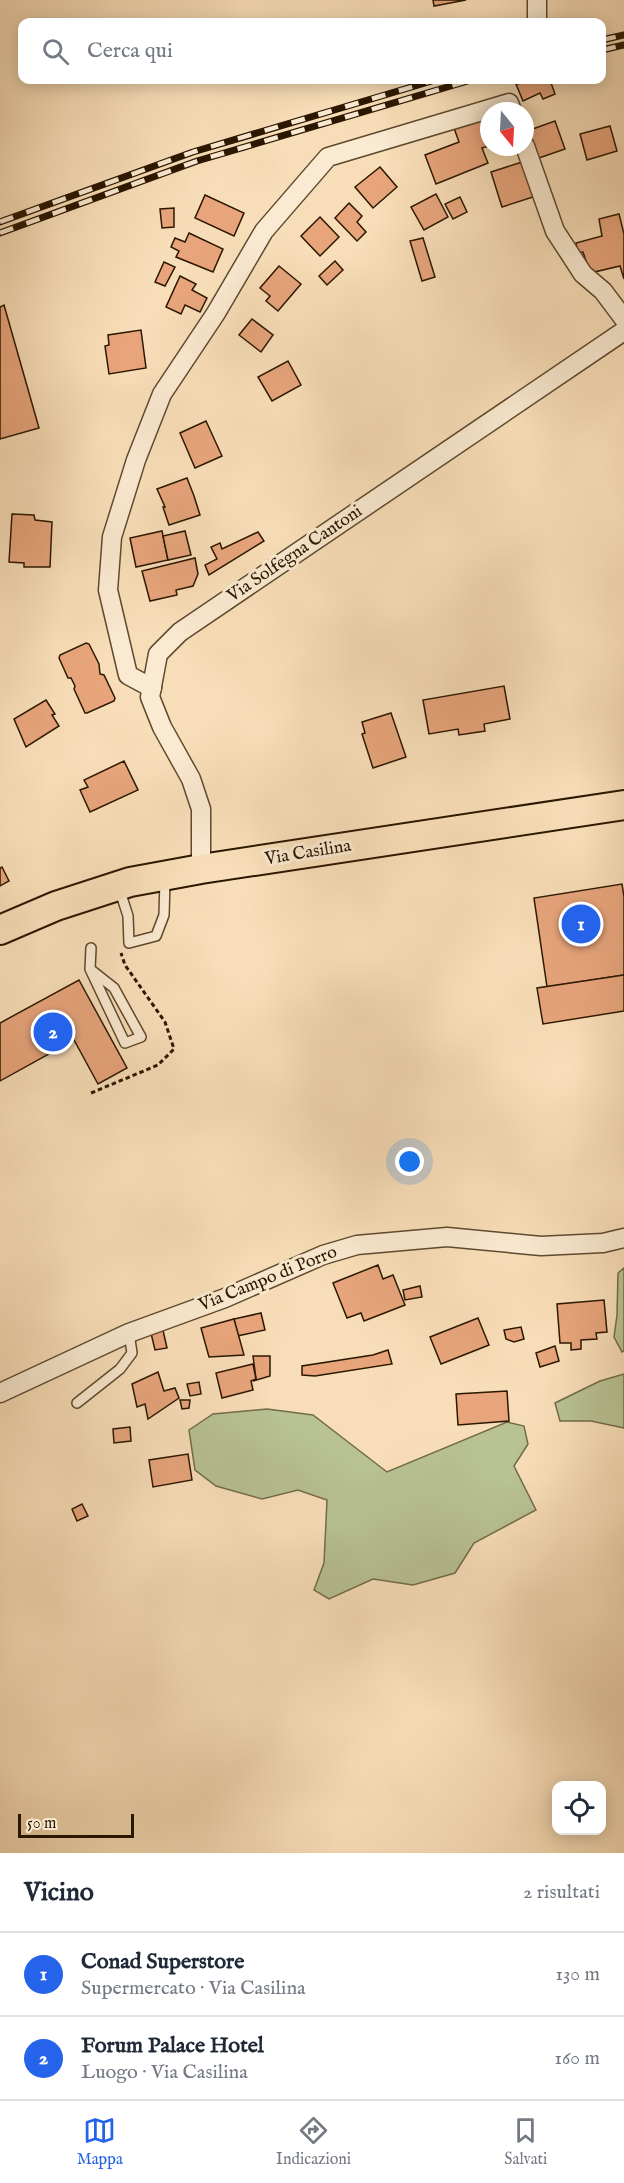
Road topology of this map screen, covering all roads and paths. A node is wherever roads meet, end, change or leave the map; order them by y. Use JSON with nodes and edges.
{"nodes":[{"id":1,"x":537,"y":0,"type":"edge"},
{"id":2,"x":537,"y":18,"type":"edge"},
{"id":3,"x":480,"y":112,"type":"edge"},
{"id":4,"x":529,"y":156,"type":"edge"},
{"id":5,"x":624,"y":319,"type":"edge"},
{"id":6,"x":624,"y":331,"type":"edge"},
{"id":7,"x":152,"y":688,"type":"junction"},
{"id":8,"x":624,"y":804,"type":"edge"},
{"id":9,"x":201,"y":869,"type":"junction"},
{"id":10,"x":165,"y":876,"type":"junction"},
{"id":11,"x":118,"y":886,"type":"junction"},
{"id":12,"x":0,"y":930,"type":"edge"},
{"id":13,"x":91,"y":948,"type":"dead end"},
{"id":14,"x":90,"y":969,"type":"junction"},
{"id":15,"x":624,"y":1238,"type":"edge"},
{"id":16,"x":129,"y":1333,"type":"junction"},
{"id":17,"x":0,"y":1393,"type":"edge"},
{"id":18,"x":76,"y":1403,"type":"dead end"}],
"edges":[{"from":1,"to":2,"type":"street"},
{"from":3,"to":7,"type":"street"},
{"from":4,"to":5,"type":"street"},
{"from":6,"to":7,"type":"street","name":"Via Solfegna Cantoni"},
{"from":7,"to":9,"type":"street","name":"Via Solfegna Cantoni"},
{"from":8,"to":9,"type":"main road","name":"Via Casilina"},
{"from":9,"to":10,"type":"main road","name":"Via Casilina"},
{"from":10,"to":11,"type":"main road","name":"Via Casilina"},
{"from":10,"to":11,"type":"lane"},
{"from":11,"to":12,"type":"main road","name":"Via Casilina"},
{"from":13,"to":14,"type":"lane"},
{"from":14,"to":14,"type":"lane"},
{"from":15,"to":16,"type":"street","name":"Via Campo di Porro"},
{"from":16,"to":17,"type":"street","name":"Via Campo di Porro"},
{"from":16,"to":18,"type":"lane"}]}
